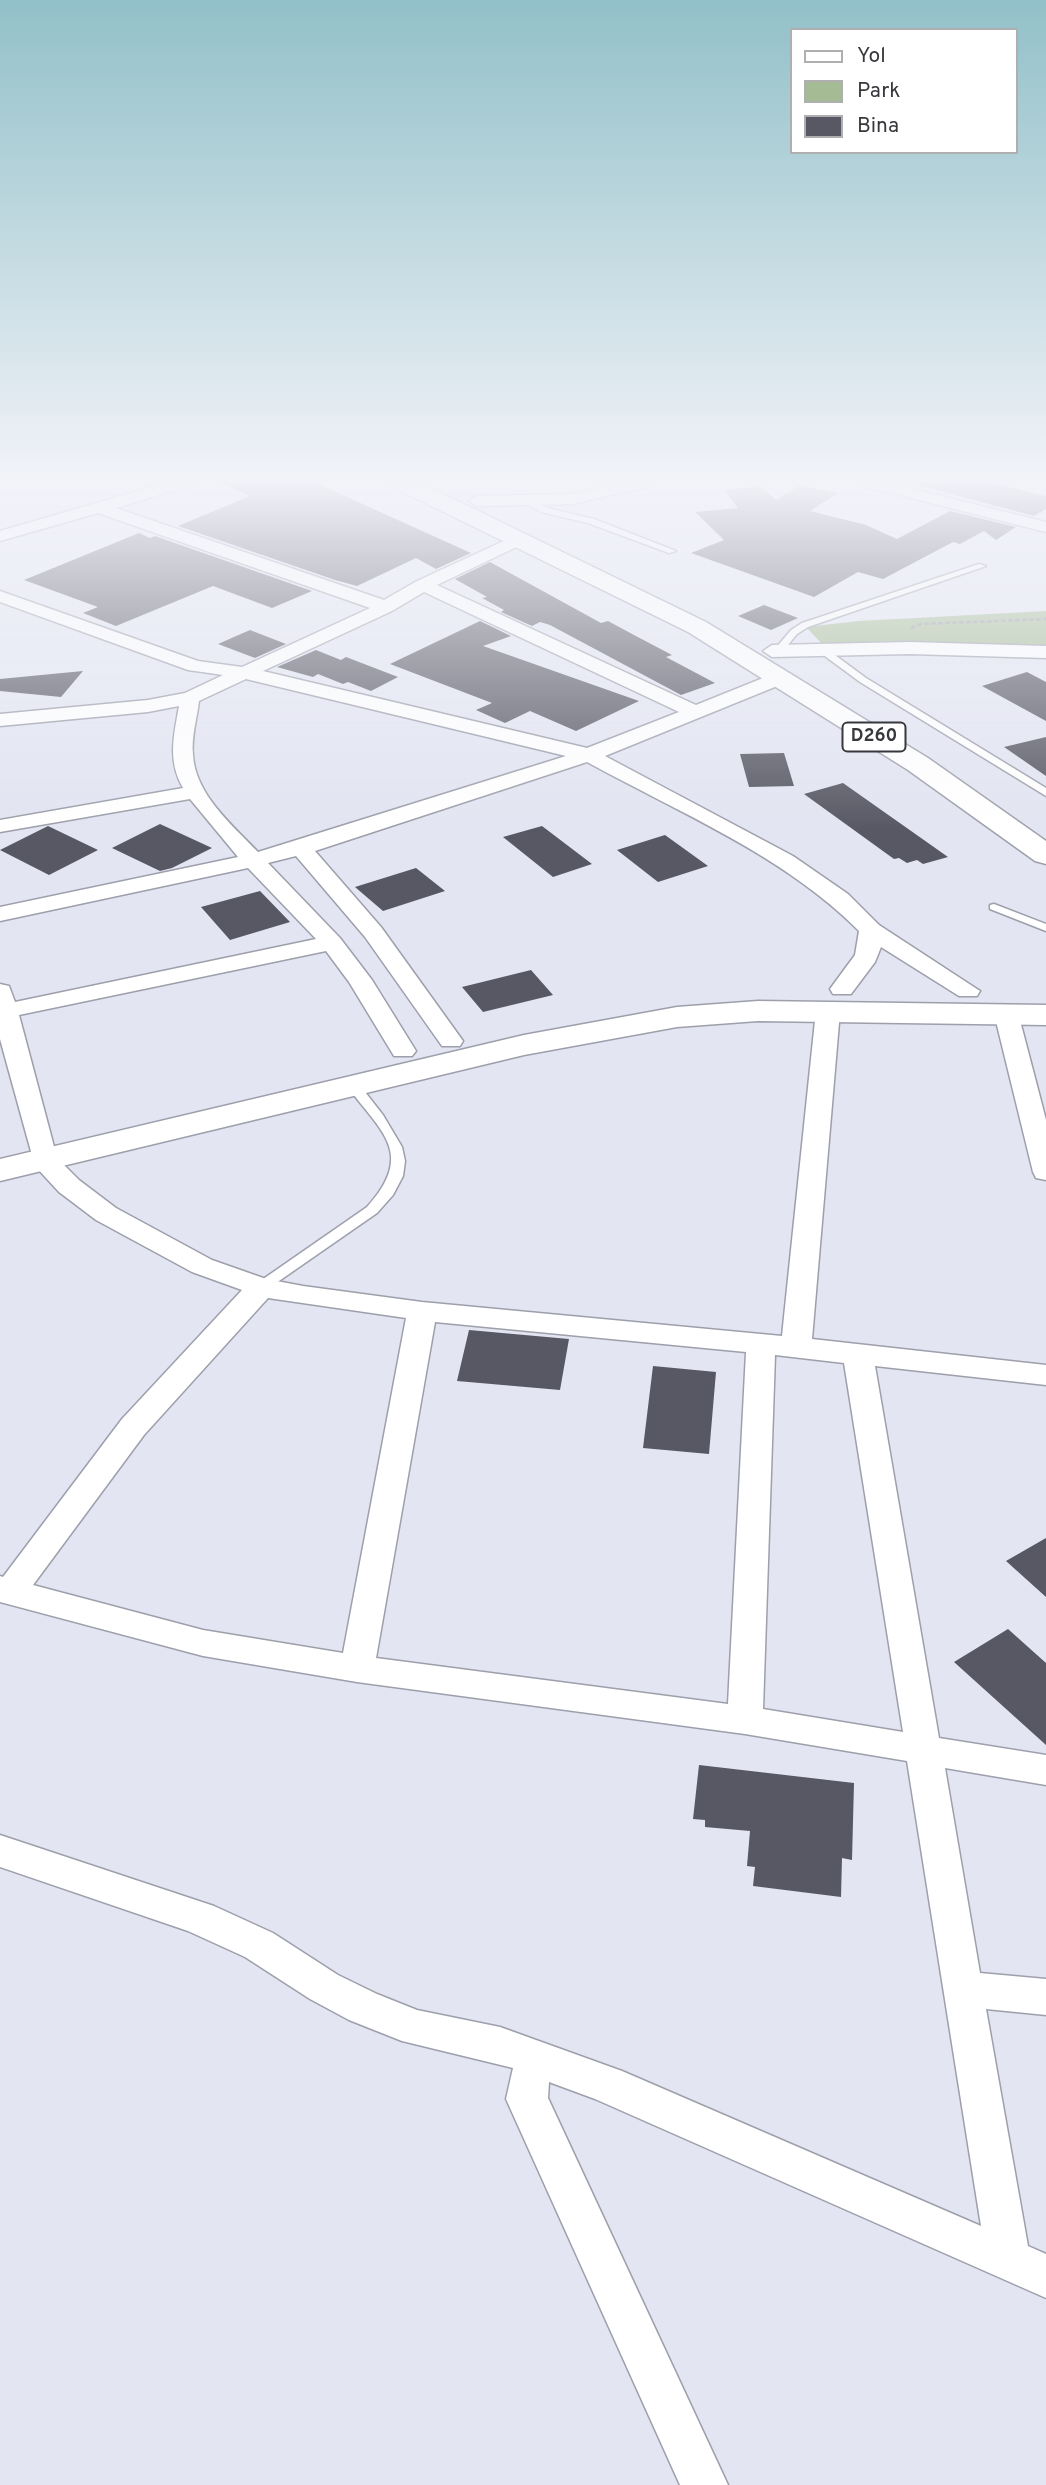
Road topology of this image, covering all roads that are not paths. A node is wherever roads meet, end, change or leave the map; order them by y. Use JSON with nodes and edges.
{"nodes":[{"id":1,"x":5,"y":598,"type":"edge"},
{"id":2,"x":360,"y":598,"type":"edge"},
{"id":3,"x":401,"y":598,"type":"edge"},
{"id":4,"x":451,"y":598,"type":"edge"},
{"id":5,"x":640,"y":598,"type":"edge"},
{"id":6,"x":672,"y":598,"type":"edge"},
{"id":7,"x":886,"y":598,"type":"edge"},
{"id":8,"x":386,"y":607,"type":"junction"},
{"id":9,"x":821,"y":649,"type":"junction"},
{"id":10,"x":776,"y":650,"type":"junction"},
{"id":11,"x":1046,"y":652,"type":"edge"},
{"id":12,"x":242,"y":672,"type":"junction"},
{"id":13,"x":780,"y":678,"type":"junction"},
{"id":14,"x":190,"y":698,"type":"junction"},
{"id":15,"x":696,"y":712,"type":"junction"},
{"id":16,"x":0,"y":720,"type":"edge"},
{"id":17,"x":589,"y":755,"type":"junction"},
{"id":18,"x":196,"y":792,"type":"junction"},
{"id":19,"x":1046,"y":793,"type":"edge"},
{"id":20,"x":1034,"y":817,"type":"dead end"},
{"id":21,"x":0,"y":826,"type":"edge"},
{"id":22,"x":301,"y":848,"type":"junction"},
{"id":23,"x":1046,"y":855,"type":"edge"},
{"id":24,"x":253,"y":860,"type":"junction"},
{"id":25,"x":994,"y":907,"type":"dead end"},
{"id":26,"x":0,"y":914,"type":"edge"},
{"id":27,"x":1046,"y":928,"type":"edge"},
{"id":28,"x":871,"y":930,"type":"junction"},
{"id":29,"x":332,"y":943,"type":"junction"},
{"id":30,"x":968,"y":991,"type":"junction"},
{"id":31,"x":1046,"y":995,"type":"edge"},
{"id":32,"x":835,"y":1000,"type":"junction"},
{"id":33,"x":2,"y":1001,"type":"edge"},
{"id":34,"x":1006,"y":1013,"type":"junction"},
{"id":35,"x":1046,"y":1015,"type":"edge"},
{"id":36,"x":451,"y":1041,"type":"junction"},
{"id":37,"x":403,"y":1051,"type":"junction"},
{"id":38,"x":353,"y":1086,"type":"junction"},
{"id":39,"x":0,"y":1145,"type":"edge"},
{"id":40,"x":40,"y":1149,"type":"junction"},
{"id":41,"x":0,"y":1170,"type":"edge"},
{"id":42,"x":1046,"y":1172,"type":"edge"},
{"id":43,"x":261,"y":1287,"type":"junction"},
{"id":44,"x":422,"y":1311,"type":"junction"},
{"id":45,"x":761,"y":1344,"type":"junction"},
{"id":46,"x":796,"y":1348,"type":"junction"},
{"id":47,"x":858,"y":1354,"type":"junction"},
{"id":48,"x":1046,"y":1375,"type":"edge"},
{"id":49,"x":5,"y":1591,"type":"edge"},
{"id":50,"x":357,"y":1669,"type":"junction"},
{"id":51,"x":745,"y":1720,"type":"junction"},
{"id":52,"x":926,"y":1750,"type":"junction"},
{"id":53,"x":1046,"y":1770,"type":"edge"},
{"id":54,"x":0,"y":1852,"type":"edge"},
{"id":55,"x":963,"y":1989,"type":"junction"},
{"id":56,"x":1046,"y":1997,"type":"edge"},
{"id":57,"x":537,"y":2058,"type":"junction"},
{"id":58,"x":1008,"y":2259,"type":"junction"},
{"id":59,"x":1046,"y":2276,"type":"edge"},
{"id":60,"x":704,"y":2485,"type":"edge"}],
"edges":[{"from":1,"to":12,"type":"street"},
{"from":2,"to":8,"type":"street"},
{"from":3,"to":8,"type":"street"},
{"from":4,"to":15,"type":"street"},
{"from":5,"to":13,"type":"main road","number":"D260"},
{"from":6,"to":10,"type":"main road","number":"D260"},
{"from":7,"to":10,"type":"lane"},
{"from":8,"to":12,"type":"street"},
{"from":9,"to":10,"type":"street"},
{"from":9,"to":11,"type":"street"},
{"from":9,"to":19,"type":"lane"},
{"from":10,"to":20,"type":"main road","number":"D260"},
{"from":12,"to":14,"type":"street"},
{"from":12,"to":17,"type":"street"},
{"from":13,"to":15,"type":"street"},
{"from":13,"to":23,"type":"main road","number":"D260"},
{"from":14,"to":16,"type":"street"},
{"from":14,"to":18,"type":"street"},
{"from":15,"to":17,"type":"street"},
{"from":17,"to":22,"type":"street"},
{"from":17,"to":28,"type":"street"},
{"from":18,"to":21,"type":"street"},
{"from":18,"to":24,"type":"street"},
{"from":22,"to":24,"type":"street"},
{"from":22,"to":36,"type":"street"},
{"from":24,"to":26,"type":"street"},
{"from":24,"to":29,"type":"street"},
{"from":25,"to":27,"type":"lane"},
{"from":28,"to":30,"type":"street"},
{"from":28,"to":32,"type":"street"},
{"from":29,"to":33,"type":"street"},
{"from":29,"to":37,"type":"street"},
{"from":30,"to":31,"type":"main road"},
{"from":30,"to":32,"type":"main road"},
{"from":32,"to":34,"type":"main road"},
{"from":32,"to":36,"type":"main road"},
{"from":32,"to":38,"type":"main road"},
{"from":32,"to":46,"type":"street"},
{"from":33,"to":40,"type":"street"},
{"from":34,"to":35,"type":"main road"},
{"from":34,"to":42,"type":"street"},
{"from":36,"to":37,"type":"main road"},
{"from":37,"to":40,"type":"main road"},
{"from":38,"to":40,"type":"main road"},
{"from":38,"to":43,"type":"lane"},
{"from":39,"to":40,"type":"main road"},
{"from":40,"to":41,"type":"main road"},
{"from":40,"to":43,"type":"street"},
{"from":43,"to":44,"type":"street"},
{"from":43,"to":49,"type":"street"},
{"from":44,"to":45,"type":"street"},
{"from":44,"to":50,"type":"street"},
{"from":45,"to":46,"type":"street"},
{"from":45,"to":51,"type":"street"},
{"from":46,"to":47,"type":"street"},
{"from":47,"to":48,"type":"street"},
{"from":47,"to":52,"type":"street"},
{"from":49,"to":50,"type":"street"},
{"from":50,"to":51,"type":"street"},
{"from":51,"to":52,"type":"street"},
{"from":52,"to":53,"type":"street"},
{"from":52,"to":55,"type":"street"},
{"from":54,"to":57,"type":"street"},
{"from":55,"to":56,"type":"street"},
{"from":55,"to":58,"type":"street"},
{"from":57,"to":58,"type":"street"},
{"from":57,"to":60,"type":"street"},
{"from":58,"to":59,"type":"street"}]}
